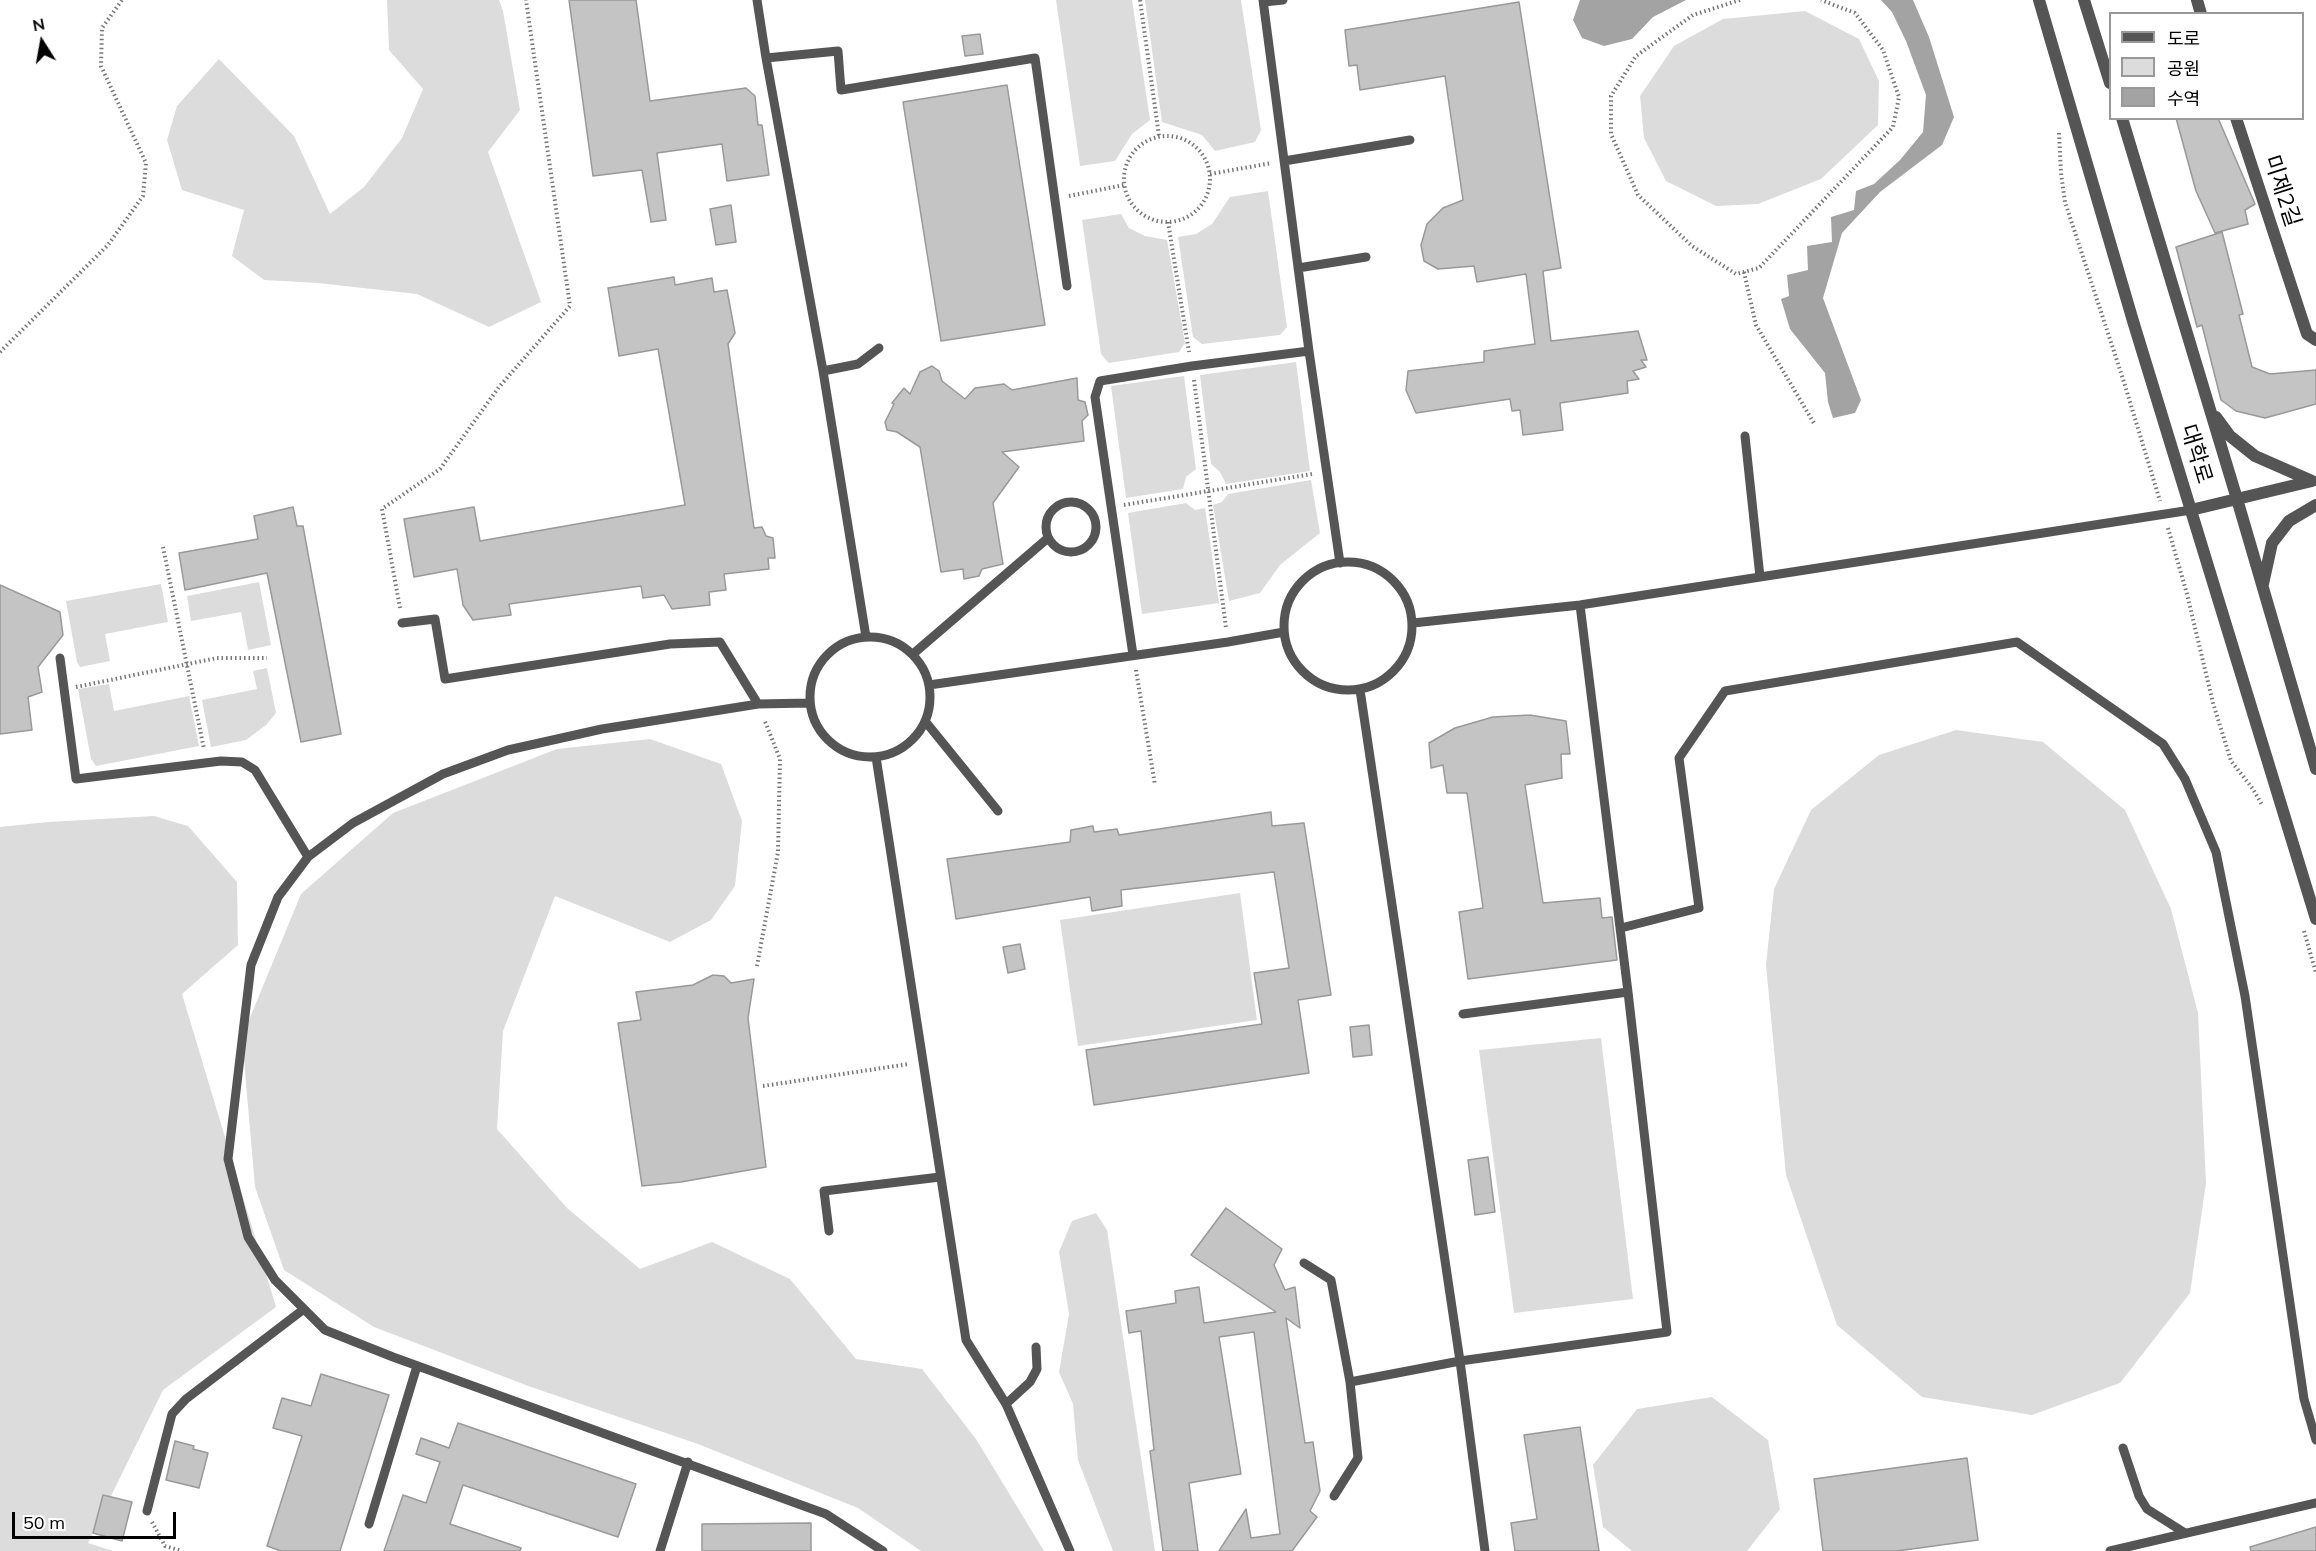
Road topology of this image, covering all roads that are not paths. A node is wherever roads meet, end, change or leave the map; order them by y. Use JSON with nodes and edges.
{"nodes":[{"id":1,"x":757,"y":0,"type":"edge"},
{"id":2,"x":1283,"y":0,"type":"edge"},
{"id":3,"x":2039,"y":0,"type":"edge"},
{"id":4,"x":2084,"y":0,"type":"edge"},
{"id":5,"x":1263,"y":1,"type":"edge"},
{"id":6,"x":765,"y":58,"type":"junction"},
{"id":7,"x":2109,"y":80,"type":"edge"},
{"id":8,"x":2123,"y":120,"type":"edge"},
{"id":9,"x":2237,"y":120,"type":"edge"},
{"id":10,"x":1410,"y":140,"type":"dead end"},
{"id":11,"x":1284,"y":161,"type":"junction"},
{"id":12,"x":1366,"y":257,"type":"dead end"},
{"id":13,"x":1298,"y":268,"type":"junction"},
{"id":14,"x":1067,"y":286,"type":"dead end"},
{"id":15,"x":2316,"y":340,"type":"edge"},
{"id":16,"x":879,"y":348,"type":"dead end"},
{"id":17,"x":1309,"y":351,"type":"junction"},
{"id":18,"x":823,"y":370,"type":"junction"},
{"id":19,"x":2210,"y":408,"type":"junction"},
{"id":20,"x":1745,"y":436,"type":"dead end"},
{"id":21,"x":2314,"y":481,"type":"edge"},
{"id":22,"x":2237,"y":499,"type":"junction"},
{"id":23,"x":2316,"y":505,"type":"edge"},
{"id":24,"x":2191,"y":510,"type":"junction"},
{"id":25,"x":1048,"y":538,"type":"junction"},
{"id":26,"x":1340,"y":562,"type":"junction"},
{"id":27,"x":1760,"y":577,"type":"junction"},
{"id":28,"x":2262,"y":585,"type":"junction"},
{"id":29,"x":1580,"y":605,"type":"junction"},
{"id":30,"x":402,"y":623,"type":"road end"},
{"id":31,"x":1413,"y":623,"type":"junction"},
{"id":32,"x":1284,"y":632,"type":"junction"},
{"id":33,"x":866,"y":636,"type":"junction"},
{"id":34,"x":913,"y":654,"type":"junction"},
{"id":35,"x":1133,"y":655,"type":"junction"},
{"id":36,"x":60,"y":658,"type":"dead end"},
{"id":37,"x":929,"y":685,"type":"junction"},
{"id":38,"x":1360,"y":690,"type":"junction"},
{"id":39,"x":809,"y":703,"type":"junction"},
{"id":40,"x":758,"y":704,"type":"junction"},
{"id":41,"x":925,"y":721,"type":"junction"},
{"id":42,"x":876,"y":757,"type":"junction"},
{"id":43,"x":2316,"y":769,"type":"edge"},
{"id":44,"x":998,"y":811,"type":"dead end"},
{"id":45,"x":308,"y":857,"type":"junction"},
{"id":46,"x":2316,"y":919,"type":"edge"},
{"id":47,"x":1621,"y":928,"type":"junction"},
{"id":48,"x":1629,"y":992,"type":"junction"},
{"id":49,"x":1463,"y":1014,"type":"dead end"},
{"id":50,"x":940,"y":1177,"type":"junction"},
{"id":51,"x":829,"y":1231,"type":"dead end"},
{"id":52,"x":1304,"y":1263,"type":"dead end"},
{"id":53,"x":304,"y":1309,"type":"junction"},
{"id":54,"x":1036,"y":1347,"type":"dead end"},
{"id":55,"x":1460,"y":1361,"type":"junction"},
{"id":56,"x":417,"y":1366,"type":"junction"},
{"id":57,"x":1350,"y":1382,"type":"junction"},
{"id":58,"x":1006,"y":1404,"type":"junction"},
{"id":59,"x":2316,"y":1440,"type":"edge"},
{"id":60,"x":2123,"y":1448,"type":"dead end"},
{"id":61,"x":688,"y":1462,"type":"junction"},
{"id":62,"x":1334,"y":1496,"type":"dead end"},
{"id":63,"x":2316,"y":1503,"type":"edge"},
{"id":64,"x":147,"y":1511,"type":"road end"},
{"id":65,"x":369,"y":1524,"type":"dead end"},
{"id":66,"x":2185,"y":1533,"type":"junction"},
{"id":67,"x":660,"y":1551,"type":"edge"},
{"id":68,"x":883,"y":1551,"type":"edge"},
{"id":69,"x":1070,"y":1551,"type":"edge"},
{"id":70,"x":1485,"y":1551,"type":"edge"},
{"id":71,"x":2110,"y":1551,"type":"edge"}],
"edges":[{"from":1,"to":6,"type":"lane"},
{"from":2,"to":5,"type":"lane"},
{"from":3,"to":24,"type":"street","name":"대학로"},
{"from":4,"to":7,"type":"street"},
{"from":5,"to":11,"type":"lane"},
{"from":6,"to":14,"type":"lane"},
{"from":6,"to":18,"type":"lane"},
{"from":8,"to":19,"type":"street","name":"대학로"},
{"from":9,"to":15,"type":"street","name":"미제2길"},
{"from":10,"to":11,"type":"lane"},
{"from":11,"to":13,"type":"lane"},
{"from":12,"to":13,"type":"lane"},
{"from":13,"to":17,"type":"lane"},
{"from":16,"to":18,"type":"lane"},
{"from":17,"to":26,"type":"lane"},
{"from":17,"to":35,"type":"lane"},
{"from":18,"to":33,"type":"lane"},
{"from":19,"to":21,"type":"street"},
{"from":19,"to":22,"type":"street","name":"대학로"},
{"from":20,"to":27,"type":"lane"},
{"from":21,"to":22,"type":"street"},
{"from":22,"to":24,"type":"street"},
{"from":22,"to":28,"type":"street","name":"대학로"},
{"from":23,"to":28,"type":"street"},
{"from":24,"to":27,"type":"lane"},
{"from":24,"to":46,"type":"street","name":"대학로"},
{"from":25,"to":25,"type":"lane"},
{"from":25,"to":34,"type":"lane"},
{"from":26,"to":31,"type":"lane"},
{"from":26,"to":32,"type":"lane"},
{"from":27,"to":29,"type":"lane"},
{"from":28,"to":43,"type":"street","name":"대학로"},
{"from":29,"to":31,"type":"lane"},
{"from":29,"to":47,"type":"lane"},
{"from":30,"to":40,"type":"lane"},
{"from":31,"to":38,"type":"lane"},
{"from":32,"to":35,"type":"lane"},
{"from":32,"to":38,"type":"lane"},
{"from":33,"to":34,"type":"lane"},
{"from":33,"to":39,"type":"lane"},
{"from":34,"to":37,"type":"lane"},
{"from":35,"to":37,"type":"lane"},
{"from":36,"to":45,"type":"lane"},
{"from":37,"to":41,"type":"lane"},
{"from":38,"to":55,"type":"lane"},
{"from":39,"to":40,"type":"lane"},
{"from":39,"to":42,"type":"lane"},
{"from":40,"to":45,"type":"lane"},
{"from":41,"to":42,"type":"lane"},
{"from":41,"to":44,"type":"lane"},
{"from":42,"to":50,"type":"lane"},
{"from":45,"to":53,"type":"lane"},
{"from":47,"to":48,"type":"lane"},
{"from":47,"to":59,"type":"lane"},
{"from":48,"to":49,"type":"lane"},
{"from":48,"to":55,"type":"lane"},
{"from":50,"to":51,"type":"lane"},
{"from":50,"to":58,"type":"lane"},
{"from":52,"to":57,"type":"lane"},
{"from":53,"to":56,"type":"lane"},
{"from":53,"to":64,"type":"lane"},
{"from":54,"to":58,"type":"lane"},
{"from":55,"to":57,"type":"lane"},
{"from":55,"to":70,"type":"lane"},
{"from":56,"to":61,"type":"lane"},
{"from":56,"to":65,"type":"lane"},
{"from":57,"to":62,"type":"lane"},
{"from":58,"to":69,"type":"lane"},
{"from":60,"to":66,"type":"lane"},
{"from":61,"to":67,"type":"lane"},
{"from":61,"to":68,"type":"lane"},
{"from":63,"to":66,"type":"lane"},
{"from":66,"to":71,"type":"lane"}]}
